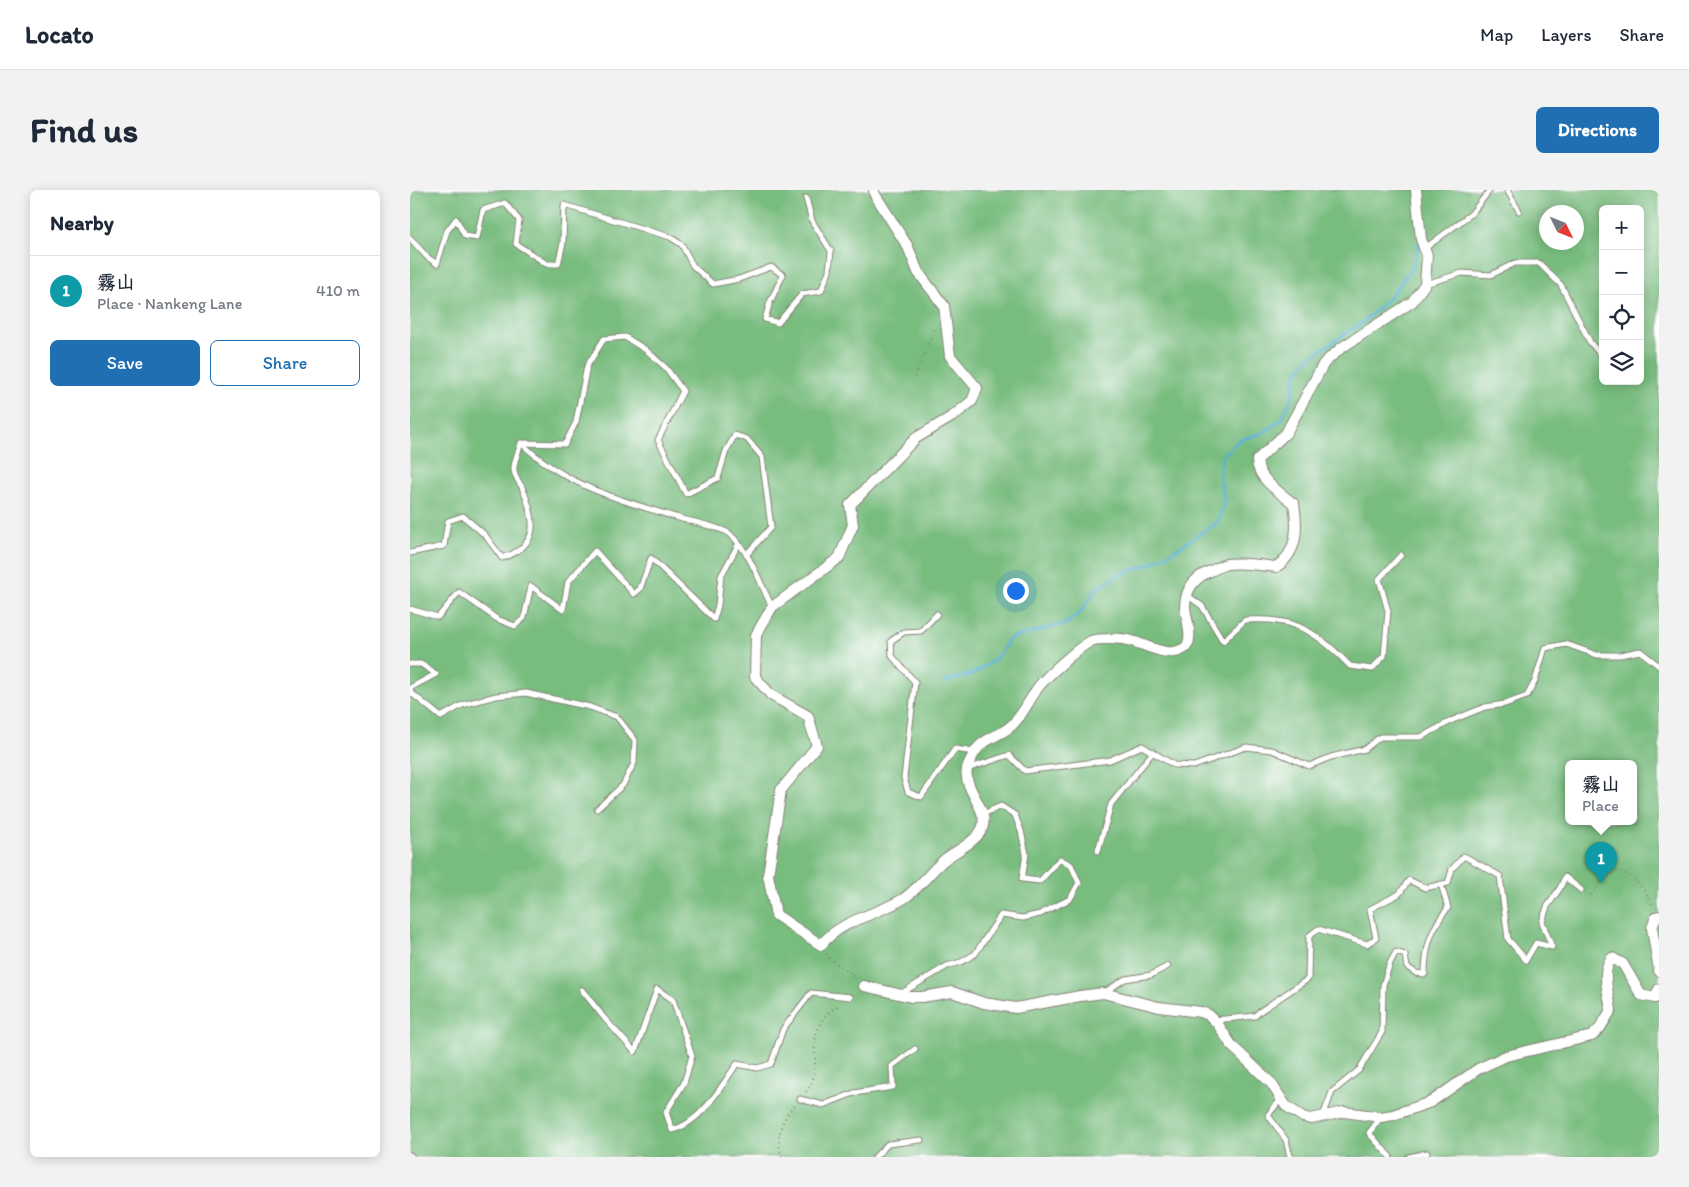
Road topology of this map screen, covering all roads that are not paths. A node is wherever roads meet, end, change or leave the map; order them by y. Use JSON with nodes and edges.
{"nodes":[{"id":1,"x":874,"y":190,"type":"edge"},
{"id":2,"x":1416,"y":190,"type":"edge"},
{"id":3,"x":1490,"y":190,"type":"edge"},
{"id":4,"x":1507,"y":190,"type":"edge"},
{"id":5,"x":806,"y":198,"type":"dead end"},
{"id":6,"x":1519,"y":211,"type":"dead end"},
{"id":7,"x":410,"y":238,"type":"edge"},
{"id":8,"x":1423,"y":244,"type":"junction"},
{"id":9,"x":1425,"y":284,"type":"junction"},
{"id":10,"x":1599,"y":353,"type":"edge"},
{"id":11,"x":521,"y":444,"type":"junction"},
{"id":12,"x":738,"y":545,"type":"junction"},
{"id":13,"x":410,"y":553,"type":"edge"},
{"id":14,"x":746,"y":555,"type":"junction"},
{"id":15,"x":1401,"y":555,"type":"dead end"},
{"id":16,"x":1187,"y":595,"type":"junction"},
{"id":17,"x":772,"y":607,"type":"junction"},
{"id":18,"x":410,"y":609,"type":"edge"},
{"id":19,"x":937,"y":614,"type":"dead end"},
{"id":20,"x":410,"y":664,"type":"edge"},
{"id":21,"x":1659,"y":666,"type":"edge"},
{"id":22,"x":410,"y":690,"type":"edge"},
{"id":23,"x":974,"y":752,"type":"junction"},
{"id":24,"x":1153,"y":752,"type":"junction"},
{"id":25,"x":966,"y":770,"type":"junction"},
{"id":26,"x":597,"y":809,"type":"dead end"},
{"id":27,"x":983,"y":814,"type":"junction"},
{"id":28,"x":1098,"y":851,"type":"dead end"},
{"id":29,"x":1441,"y":884,"type":"junction"},
{"id":30,"x":1581,"y":890,"type":"dead end"},
{"id":31,"x":1658,"y":917,"type":"edge"},
{"id":32,"x":1168,"y":966,"type":"dead end"},
{"id":33,"x":1659,"y":971,"type":"edge"},
{"id":34,"x":864,"y":986,"type":"road end"},
{"id":35,"x":1659,"y":989,"type":"edge"},
{"id":36,"x":582,"y":990,"type":"dead end"},
{"id":37,"x":1103,"y":993,"type":"junction"},
{"id":38,"x":900,"y":994,"type":"junction"},
{"id":39,"x":850,"y":998,"type":"road end"},
{"id":40,"x":1214,"y":1020,"type":"junction"},
{"id":41,"x":915,"y":1049,"type":"dead end"},
{"id":42,"x":1281,"y":1098,"type":"junction"},
{"id":43,"x":800,"y":1099,"type":"road end"},
{"id":44,"x":1323,"y":1116,"type":"junction"},
{"id":45,"x":1381,"y":1117,"type":"junction"},
{"id":46,"x":921,"y":1140,"type":"dead end"},
{"id":47,"x":1427,"y":1153,"type":"dead end"},
{"id":48,"x":875,"y":1157,"type":"edge"},
{"id":49,"x":1290,"y":1157,"type":"edge"},
{"id":50,"x":1390,"y":1157,"type":"edge"},
{"id":51,"x":1409,"y":1157,"type":"edge"}],
"edges":[{"from":1,"to":17,"type":"street"},
{"from":2,"to":8,"type":"street"},
{"from":3,"to":8,"type":"lane"},
{"from":4,"to":6,"type":"lane"},
{"from":5,"to":7,"type":"lane"},
{"from":8,"to":9,"type":"street"},
{"from":9,"to":10,"type":"lane"},
{"from":9,"to":16,"type":"street"},
{"from":11,"to":12,"type":"lane"},
{"from":11,"to":13,"type":"lane"},
{"from":11,"to":14,"type":"lane"},
{"from":12,"to":14,"type":"lane"},
{"from":12,"to":18,"type":"lane"},
{"from":14,"to":17,"type":"lane"},
{"from":15,"to":16,"type":"lane"},
{"from":16,"to":23,"type":"street"},
{"from":17,"to":27,"type":"street"},
{"from":19,"to":23,"type":"lane"},
{"from":20,"to":22,"type":"lane"},
{"from":21,"to":24,"type":"lane"},
{"from":22,"to":26,"type":"lane"},
{"from":23,"to":25,"type":"street"},
{"from":24,"to":25,"type":"lane"},
{"from":24,"to":28,"type":"lane"},
{"from":25,"to":27,"type":"street"},
{"from":27,"to":38,"type":"lane"},
{"from":29,"to":30,"type":"lane"},
{"from":29,"to":40,"type":"lane"},
{"from":29,"to":44,"type":"lane"},
{"from":31,"to":33,"type":"street"},
{"from":32,"to":37,"type":"lane"},
{"from":34,"to":38,"type":"street"},
{"from":35,"to":45,"type":"street"},
{"from":36,"to":39,"type":"lane"},
{"from":37,"to":38,"type":"street"},
{"from":37,"to":40,"type":"street"},
{"from":40,"to":42,"type":"street"},
{"from":41,"to":43,"type":"lane"},
{"from":42,"to":44,"type":"street"},
{"from":42,"to":49,"type":"lane"},
{"from":44,"to":45,"type":"street"},
{"from":45,"to":50,"type":"lane"},
{"from":46,"to":48,"type":"lane"},
{"from":47,"to":51,"type":"lane"}]}
